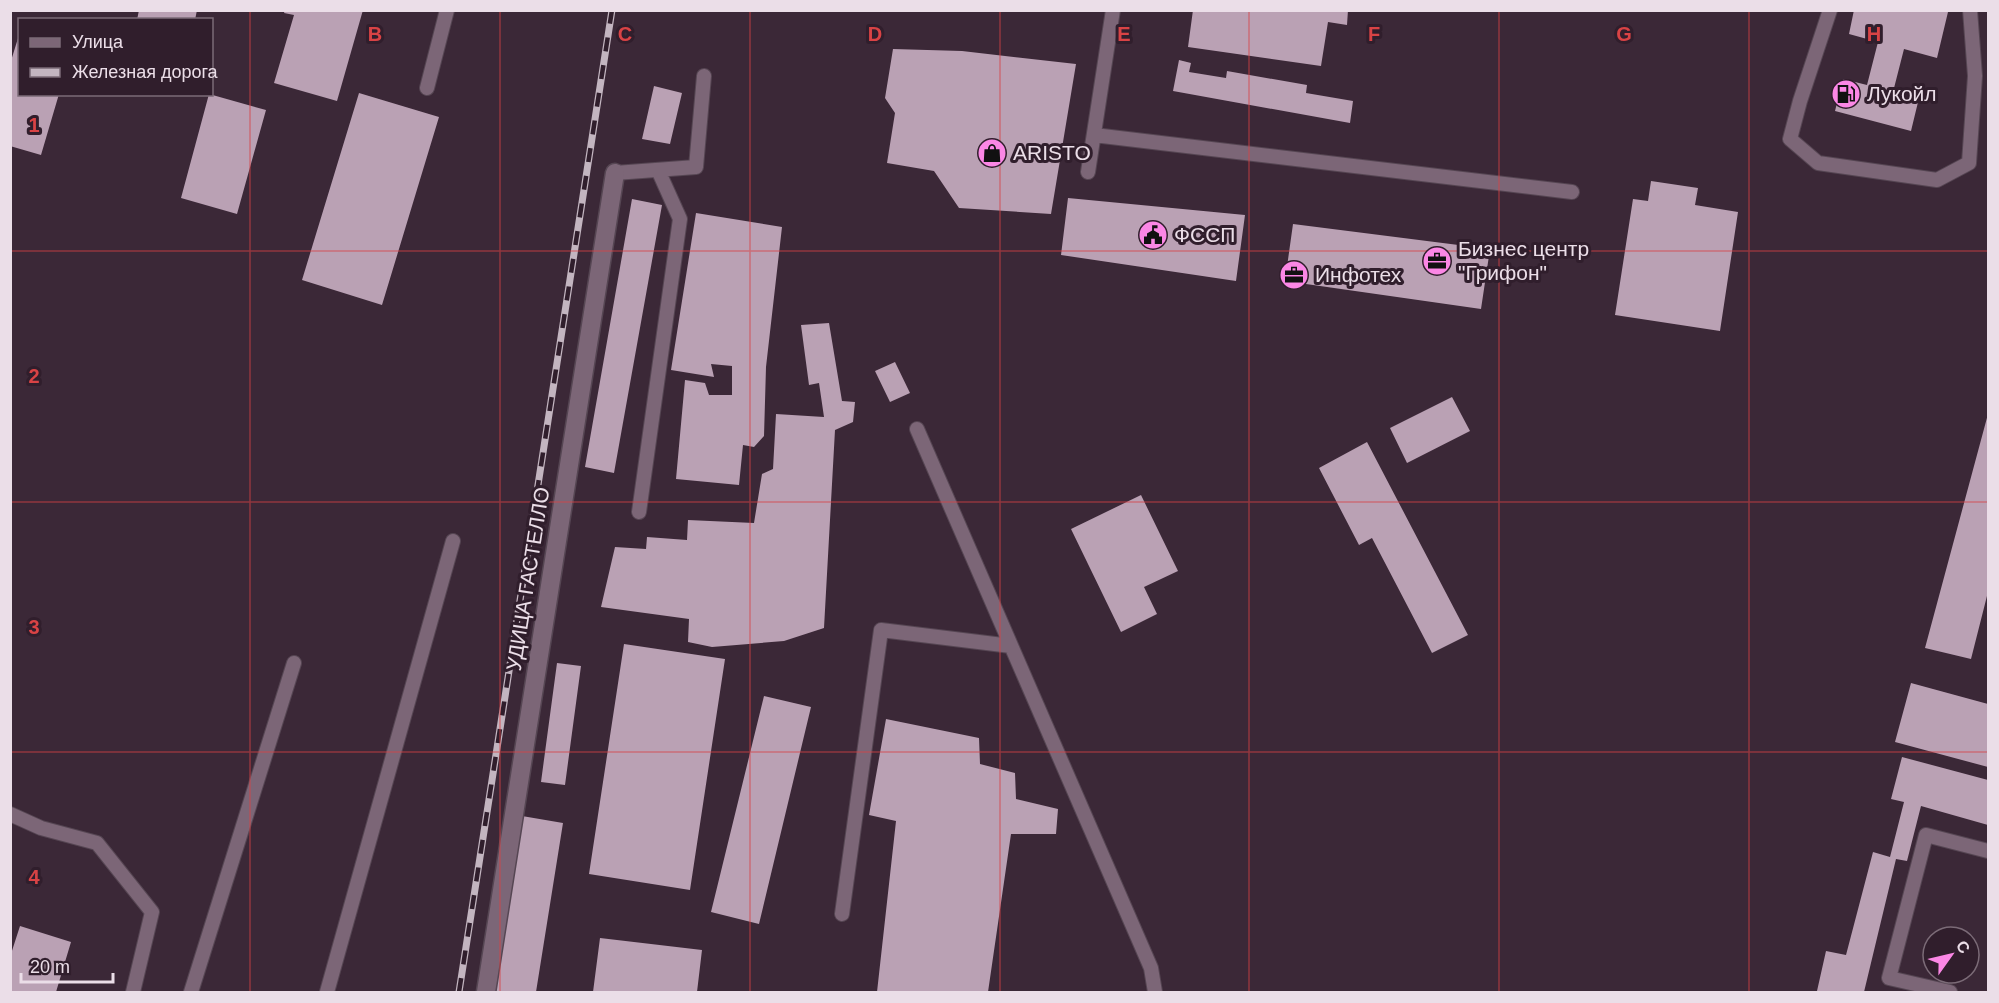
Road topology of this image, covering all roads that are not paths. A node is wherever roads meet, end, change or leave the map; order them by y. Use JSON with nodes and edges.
{"nodes":[{"id":1,"x":447,"y":10,"type":"edge"},
{"id":2,"x":1113,"y":10,"type":"edge"},
{"id":3,"x":1830,"y":10,"type":"edge"},
{"id":4,"x":1970,"y":10,"type":"edge"},
{"id":5,"x":704,"y":76,"type":"dead end"},
{"id":6,"x":427,"y":88,"type":"dead end"},
{"id":7,"x":1094,"y":135,"type":"junction"},
{"id":8,"x":658,"y":170,"type":"junction"},
{"id":9,"x":1088,"y":172,"type":"dead end"},
{"id":10,"x":615,"y":173,"type":"joint"},
{"id":11,"x":1572,"y":192,"type":"dead end"},
{"id":12,"x":917,"y":429,"type":"dead end"},
{"id":13,"x":639,"y":512,"type":"dead end"},
{"id":14,"x":453,"y":541,"type":"dead end"},
{"id":15,"x":1011,"y":646,"type":"junction"},
{"id":16,"x":294,"y":663,"type":"dead end"},
{"id":17,"x":10,"y":814,"type":"edge"},
{"id":18,"x":1989,"y":851,"type":"edge"},
{"id":19,"x":842,"y":914,"type":"dead end"},
{"id":20,"x":1928,"y":990,"type":"edge"},
{"id":21,"x":132,"y":993,"type":"edge"},
{"id":22,"x":191,"y":993,"type":"edge"},
{"id":23,"x":327,"y":993,"type":"edge"},
{"id":24,"x":486,"y":993,"type":"edge"},
{"id":25,"x":1155,"y":993,"type":"edge"},
{"id":26,"x":1950,"y":993,"type":"edge"}],
"edges":[{"from":1,"to":6,"type":"lane"},
{"from":2,"to":7,"type":"lane"},
{"from":3,"to":4,"type":"lane"},
{"from":5,"to":8,"type":"lane"},
{"from":7,"to":9,"type":"lane"},
{"from":7,"to":11,"type":"lane"},
{"from":8,"to":10,"type":"lane"},
{"from":8,"to":13,"type":"lane"},
{"from":10,"to":24,"type":"street","name":"УДИЦА ГАСТЕЛЛО"},
{"from":12,"to":15,"type":"lane"},
{"from":14,"to":23,"type":"lane"},
{"from":15,"to":19,"type":"lane"},
{"from":15,"to":25,"type":"lane"},
{"from":16,"to":22,"type":"lane"},
{"from":17,"to":21,"type":"lane"},
{"from":18,"to":20,"type":"lane"},
{"from":20,"to":26,"type":"lane"}]}
